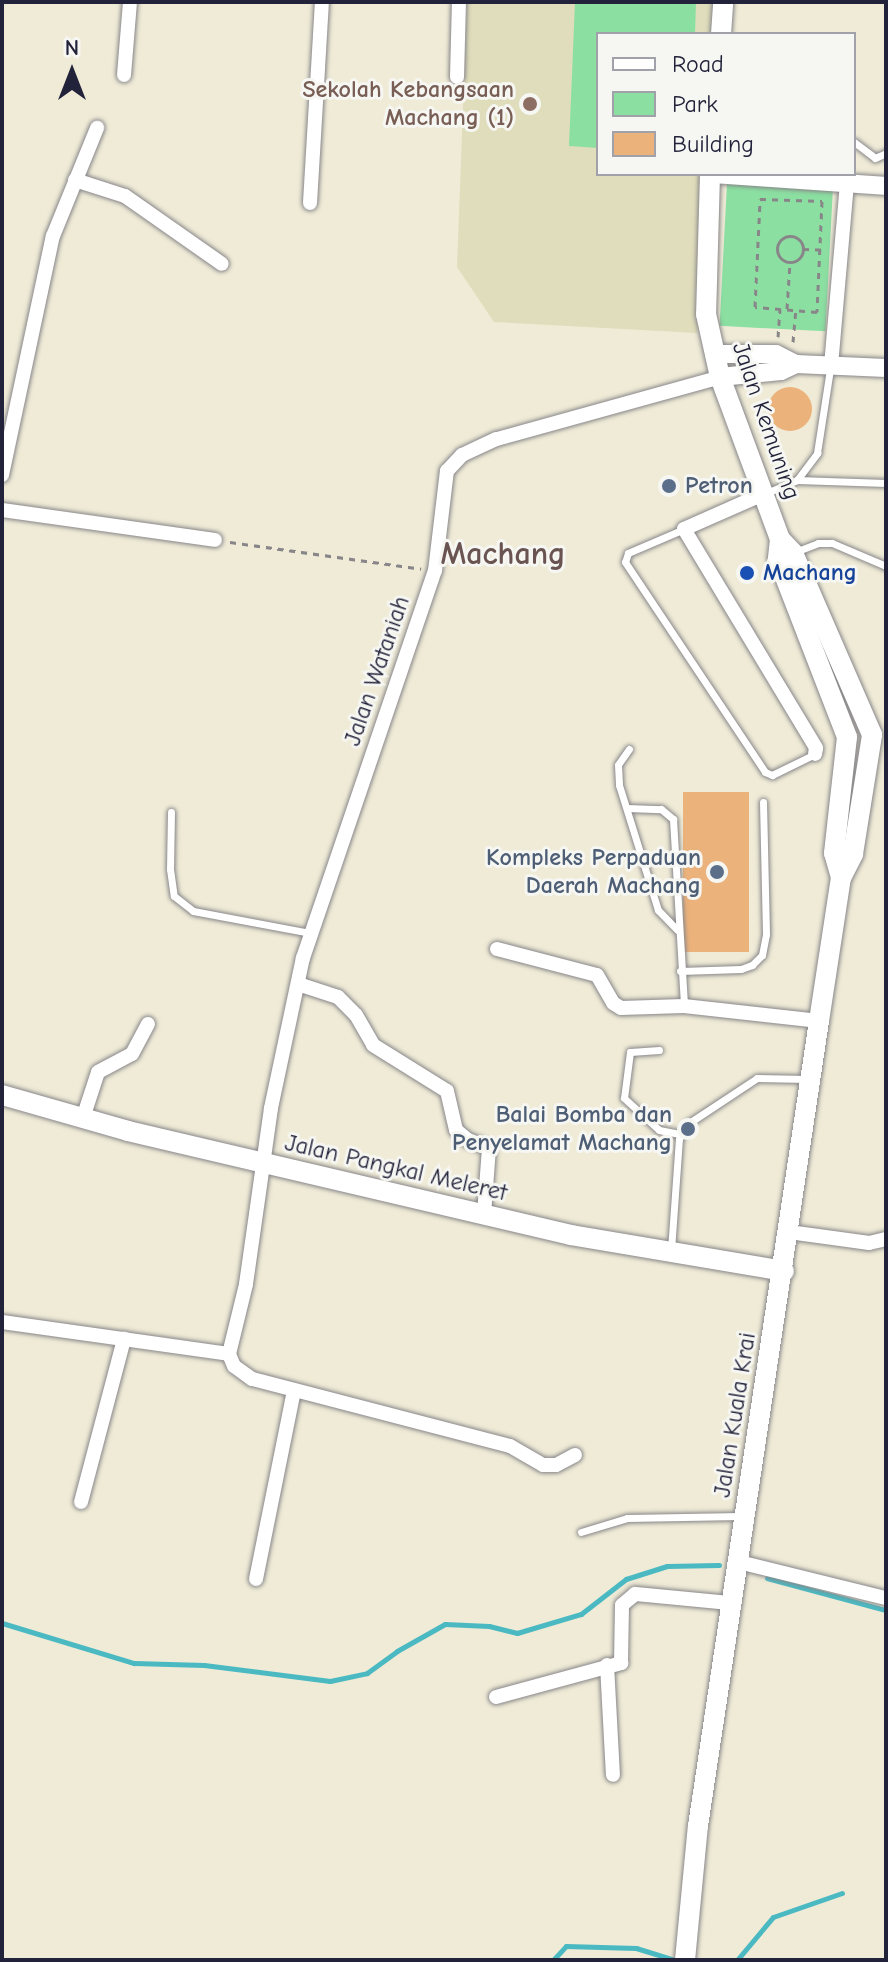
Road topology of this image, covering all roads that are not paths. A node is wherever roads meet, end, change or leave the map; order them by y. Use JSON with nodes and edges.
{"nodes":[{"id":1,"x":130,"y":2,"type":"edge"},
{"id":2,"x":322,"y":2,"type":"edge"},
{"id":3,"x":459,"y":2,"type":"edge"},
{"id":4,"x":723,"y":2,"type":"edge"},
{"id":5,"x":721,"y":32,"type":"edge"},
{"id":6,"x":124,"y":75,"type":"dead end"},
{"id":7,"x":457,"y":77,"type":"dead end"},
{"id":8,"x":97,"y":128,"type":"dead end"},
{"id":9,"x":856,"y":144,"type":"edge"},
{"id":10,"x":886,"y":153,"type":"edge"},
{"id":11,"x":710,"y":176,"type":"edge"},
{"id":12,"x":737,"y":176,"type":"edge"},
{"id":13,"x":75,"y":180,"type":"junction"},
{"id":14,"x":847,"y":184,"type":"junction"},
{"id":15,"x":886,"y":186,"type":"edge"},
{"id":16,"x":310,"y":203,"type":"dead end"},
{"id":17,"x":222,"y":264,"type":"dead end"},
{"id":18,"x":714,"y":354,"type":"junction"},
{"id":19,"x":788,"y":359,"type":"junction"},
{"id":20,"x":831,"y":366,"type":"junction"},
{"id":21,"x":886,"y":368,"type":"edge"},
{"id":22,"x":720,"y":377,"type":"junction"},
{"id":23,"x":2,"y":475,"type":"edge"},
{"id":24,"x":797,"y":480,"type":"junction"},
{"id":25,"x":886,"y":483,"type":"edge"},
{"id":26,"x":761,"y":495,"type":"junction"},
{"id":27,"x":2,"y":510,"type":"edge"},
{"id":28,"x":684,"y":529,"type":"junction"},
{"id":29,"x":215,"y":540,"type":"road end"},
{"id":30,"x":784,"y":551,"type":"junction"},
{"id":31,"x":886,"y":566,"type":"edge"},
{"id":32,"x":879,"y":734,"type":"edge"},
{"id":33,"x":847,"y":737,"type":"junction"},
{"id":34,"x":629,"y":749,"type":"dead end"},
{"id":35,"x":815,"y":754,"type":"joint"},
{"id":36,"x":763,"y":802,"type":"dead end"},
{"id":37,"x":627,"y":808,"type":"junction"},
{"id":38,"x":171,"y":812,"type":"dead end"},
{"id":39,"x":841,"y":878,"type":"junction"},
{"id":40,"x":677,"y":930,"type":"junction"},
{"id":41,"x":311,"y":933,"type":"junction"},
{"id":42,"x":497,"y":949,"type":"dead end"},
{"id":43,"x":680,"y":971,"type":"junction"},
{"id":44,"x":298,"y":984,"type":"junction"},
{"id":45,"x":684,"y":1006,"type":"junction"},
{"id":46,"x":819,"y":1021,"type":"junction"},
{"id":47,"x":148,"y":1024,"type":"dead end"},
{"id":48,"x":659,"y":1050,"type":"dead end"},
{"id":49,"x":811,"y":1079,"type":"junction"},
{"id":50,"x":2,"y":1095,"type":"edge"},
{"id":51,"x":83,"y":1118,"type":"junction"},
{"id":52,"x":680,"y":1134,"type":"junction"},
{"id":53,"x":262,"y":1164,"type":"junction"},
{"id":54,"x":484,"y":1215,"type":"junction"},
{"id":55,"x":789,"y":1232,"type":"junction"},
{"id":56,"x":886,"y":1239,"type":"edge"},
{"id":57,"x":670,"y":1253,"type":"junction"},
{"id":58,"x":784,"y":1271,"type":"junction"},
{"id":59,"x":2,"y":1322,"type":"edge"},
{"id":60,"x":124,"y":1339,"type":"junction"},
{"id":61,"x":229,"y":1354,"type":"junction"},
{"id":62,"x":294,"y":1391,"type":"junction"},
{"id":63,"x":575,"y":1455,"type":"dead end"},
{"id":64,"x":81,"y":1502,"type":"dead end"},
{"id":65,"x":746,"y":1516,"type":"junction"},
{"id":66,"x":581,"y":1532,"type":"dead end"},
{"id":67,"x":739,"y":1562,"type":"junction"},
{"id":68,"x":256,"y":1579,"type":"dead end"},
{"id":69,"x":886,"y":1598,"type":"edge"},
{"id":70,"x":731,"y":1603,"type":"junction"},
{"id":71,"x":607,"y":1665,"type":"junction"},
{"id":72,"x":496,"y":1697,"type":"dead end"},
{"id":73,"x":613,"y":1775,"type":"dead end"},
{"id":74,"x":685,"y":1960,"type":"edge"}],
"edges":[{"from":1,"to":6,"type":"street"},
{"from":2,"to":16,"type":"street"},
{"from":3,"to":7,"type":"street"},
{"from":4,"to":5,"type":"main road"},
{"from":8,"to":13,"type":"street"},
{"from":9,"to":10,"type":"lane"},
{"from":11,"to":18,"type":"main road","name":"Jalan Kemuning"},
{"from":12,"to":14,"type":"street"},
{"from":13,"to":17,"type":"street"},
{"from":13,"to":23,"type":"street"},
{"from":14,"to":15,"type":"street"},
{"from":14,"to":20,"type":"street"},
{"from":18,"to":19,"type":"street"},
{"from":18,"to":22,"type":"main road","name":"Jalan Kemuning"},
{"from":19,"to":20,"type":"street"},
{"from":19,"to":22,"type":"street"},
{"from":20,"to":21,"type":"street"},
{"from":20,"to":24,"type":"lane"},
{"from":22,"to":26,"type":"main road","name":"Jalan Kemuning"},
{"from":22,"to":41,"type":"street","name":"Jalan Wataniah"},
{"from":24,"to":25,"type":"lane"},
{"from":24,"to":26,"type":"lane"},
{"from":26,"to":28,"type":"street"},
{"from":26,"to":30,"type":"main road","name":"Jalan Kemuning"},
{"from":27,"to":29,"type":"street"},
{"from":28,"to":35,"type":"street"},
{"from":28,"to":35,"type":"lane"},
{"from":30,"to":31,"type":"lane"},
{"from":30,"to":32,"type":"main road","name":"Jalan Kemuning"},
{"from":30,"to":33,"type":"main road","name":"Jalan Kemuning"},
{"from":32,"to":33,"type":"main road"},
{"from":32,"to":39,"type":"main road","name":"Jalan Kuala Krai"},
{"from":33,"to":39,"type":"main road","name":"Jalan Kuala Krai"},
{"from":34,"to":37,"type":"lane"},
{"from":36,"to":43,"type":"lane"},
{"from":37,"to":40,"type":"lane"},
{"from":37,"to":40,"type":"lane"},
{"from":38,"to":41,"type":"lane"},
{"from":39,"to":46,"type":"main road","name":"Jalan Kuala Krai"},
{"from":40,"to":43,"type":"lane"},
{"from":41,"to":44,"type":"street","name":"Jalan Wataniah"},
{"from":42,"to":45,"type":"street"},
{"from":43,"to":45,"type":"lane"},
{"from":44,"to":53,"type":"street","name":"Jalan Wataniah"},
{"from":44,"to":54,"type":"street"},
{"from":45,"to":46,"type":"street"},
{"from":46,"to":49,"type":"main road","name":"Jalan Kuala Krai"},
{"from":47,"to":51,"type":"street"},
{"from":48,"to":52,"type":"lane"},
{"from":49,"to":52,"type":"lane"},
{"from":49,"to":55,"type":"main road","name":"Jalan Kuala Krai"},
{"from":50,"to":51,"type":"main road","name":"Jalan Pangkal Meleret"},
{"from":51,"to":53,"type":"main road","name":"Jalan Pangkal Meleret"},
{"from":52,"to":57,"type":"lane"},
{"from":53,"to":54,"type":"main road","name":"Jalan Pangkal Meleret"},
{"from":53,"to":61,"type":"street","name":"Jalan Wataniah"},
{"from":54,"to":57,"type":"main road","name":"Jalan Pangkal Meleret"},
{"from":55,"to":56,"type":"street"},
{"from":55,"to":58,"type":"main road","name":"Jalan Kuala Krai"},
{"from":57,"to":58,"type":"main road","name":"Jalan Pangkal Meleret"},
{"from":58,"to":65,"type":"main road","name":"Jalan Kuala Krai"},
{"from":59,"to":60,"type":"street"},
{"from":60,"to":61,"type":"street"},
{"from":60,"to":64,"type":"street"},
{"from":61,"to":62,"type":"street"},
{"from":62,"to":63,"type":"street"},
{"from":62,"to":68,"type":"street"},
{"from":65,"to":66,"type":"lane"},
{"from":65,"to":67,"type":"main road","name":"Jalan Kuala Krai"},
{"from":67,"to":69,"type":"street"},
{"from":67,"to":70,"type":"main road","name":"Jalan Kuala Krai"},
{"from":70,"to":71,"type":"street"},
{"from":70,"to":74,"type":"main road","name":"Jalan Kuala Krai"},
{"from":71,"to":72,"type":"street"},
{"from":71,"to":73,"type":"street"}]}
